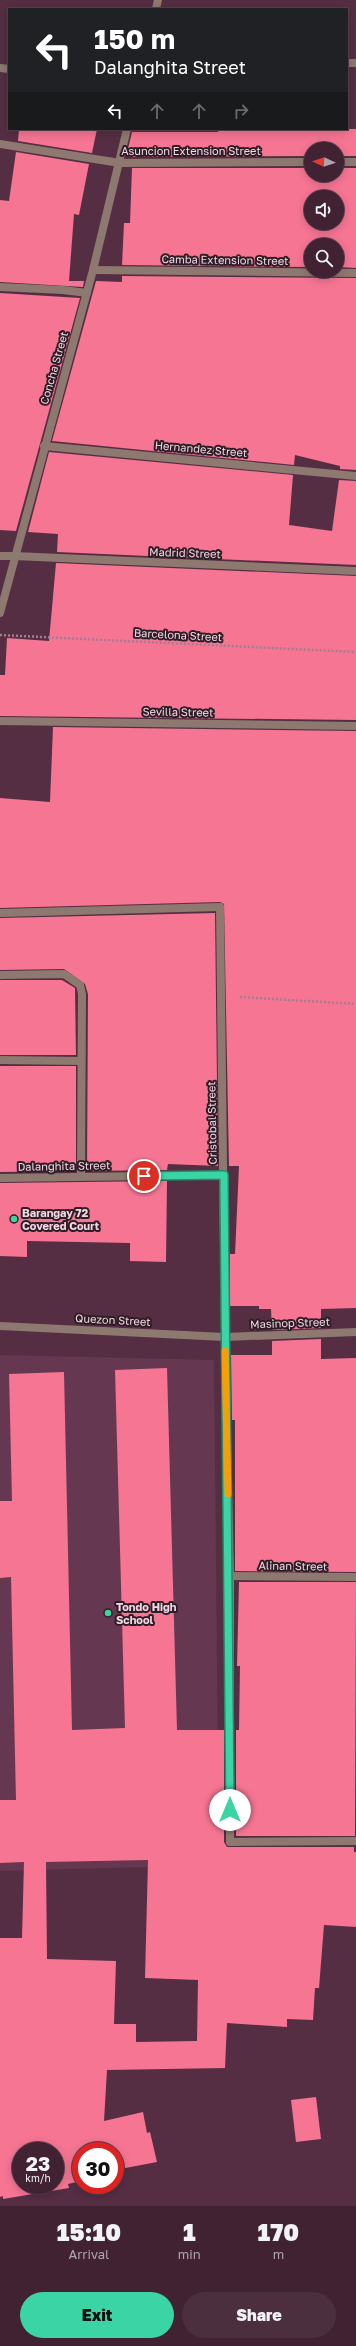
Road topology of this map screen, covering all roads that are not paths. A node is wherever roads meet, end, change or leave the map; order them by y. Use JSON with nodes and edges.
{"nodes":[{"id":1,"x":128,"y":130,"type":"edge"},
{"id":2,"x":0,"y":144,"type":"edge"},
{"id":3,"x":304,"y":162,"type":"edge"},
{"id":4,"x":344,"y":162,"type":"edge"},
{"id":5,"x":356,"y":162,"type":"edge"},
{"id":6,"x":120,"y":163,"type":"junction"},
{"id":7,"x":93,"y":270,"type":"junction"},
{"id":8,"x":356,"y":273,"type":"edge"},
{"id":9,"x":0,"y":287,"type":"edge"},
{"id":10,"x":87,"y":293,"type":"junction"},
{"id":11,"x":44,"y":446,"type":"junction"},
{"id":12,"x":356,"y":476,"type":"edge"},
{"id":13,"x":0,"y":556,"type":"edge"},
{"id":14,"x":14,"y":556,"type":"junction"},
{"id":15,"x":356,"y":571,"type":"edge"},
{"id":16,"x":0,"y":613,"type":"edge"},
{"id":17,"x":0,"y":721,"type":"edge"},
{"id":18,"x":356,"y":726,"type":"edge"},
{"id":19,"x":0,"y":913,"type":"edge"},
{"id":20,"x":0,"y":975,"type":"edge"},
{"id":21,"x":0,"y":1060,"type":"edge"},
{"id":22,"x":81,"y":1061,"type":"junction"},
{"id":23,"x":224,"y":1175,"type":"junction"},
{"id":24,"x":81,"y":1177,"type":"junction"},
{"id":25,"x":0,"y":1178,"type":"edge"},
{"id":26,"x":0,"y":1326,"type":"edge"},
{"id":27,"x":356,"y":1332,"type":"edge"},
{"id":28,"x":225,"y":1336,"type":"junction"},
{"id":29,"x":230,"y":1576,"type":"junction"},
{"id":30,"x":356,"y":1577,"type":"edge"},
{"id":31,"x":356,"y":1841,"type":"edge"}],
"edges":[{"from":1,"to":6,"type":"street","name":"Concha Street"},
{"from":2,"to":6,"type":"street","name":"Asuncion Extension Street"},
{"from":3,"to":6,"type":"street","name":"Asuncion Extension Street"},
{"from":4,"to":5,"type":"street"},
{"from":6,"to":7,"type":"street","name":"Concha Street"},
{"from":7,"to":8,"type":"street","name":"Camba Extension Street"},
{"from":7,"to":10,"type":"street","name":"Concha Street"},
{"from":9,"to":10,"type":"street"},
{"from":10,"to":11,"type":"street","name":"Concha Street"},
{"from":11,"to":12,"type":"street","name":"Hernandez Street"},
{"from":11,"to":14,"type":"street","name":"Concha Street"},
{"from":13,"to":14,"type":"street","name":"Madrid Street"},
{"from":14,"to":15,"type":"street","name":"Madrid Street"},
{"from":14,"to":16,"type":"street","name":"Concha Street"},
{"from":17,"to":18,"type":"street","name":"Sevilla Street"},
{"from":19,"to":23,"type":"street","name":"Cristobal Street"},
{"from":20,"to":22,"type":"street"},
{"from":21,"to":22,"type":"street"},
{"from":22,"to":24,"type":"street"},
{"from":23,"to":24,"type":"street","name":"Dalanghita Street"},
{"from":23,"to":28,"type":"street","name":"Cristobal Street"},
{"from":24,"to":25,"type":"street","name":"Dalanghita Street"},
{"from":26,"to":28,"type":"street","name":"Quezon Street"},
{"from":27,"to":28,"type":"street","name":"Masinop Street"},
{"from":28,"to":29,"type":"street","name":"Cristobal Street"},
{"from":29,"to":30,"type":"street","name":"Alinan Street"},
{"from":29,"to":31,"type":"street","name":"Cristobal Street"}]}
